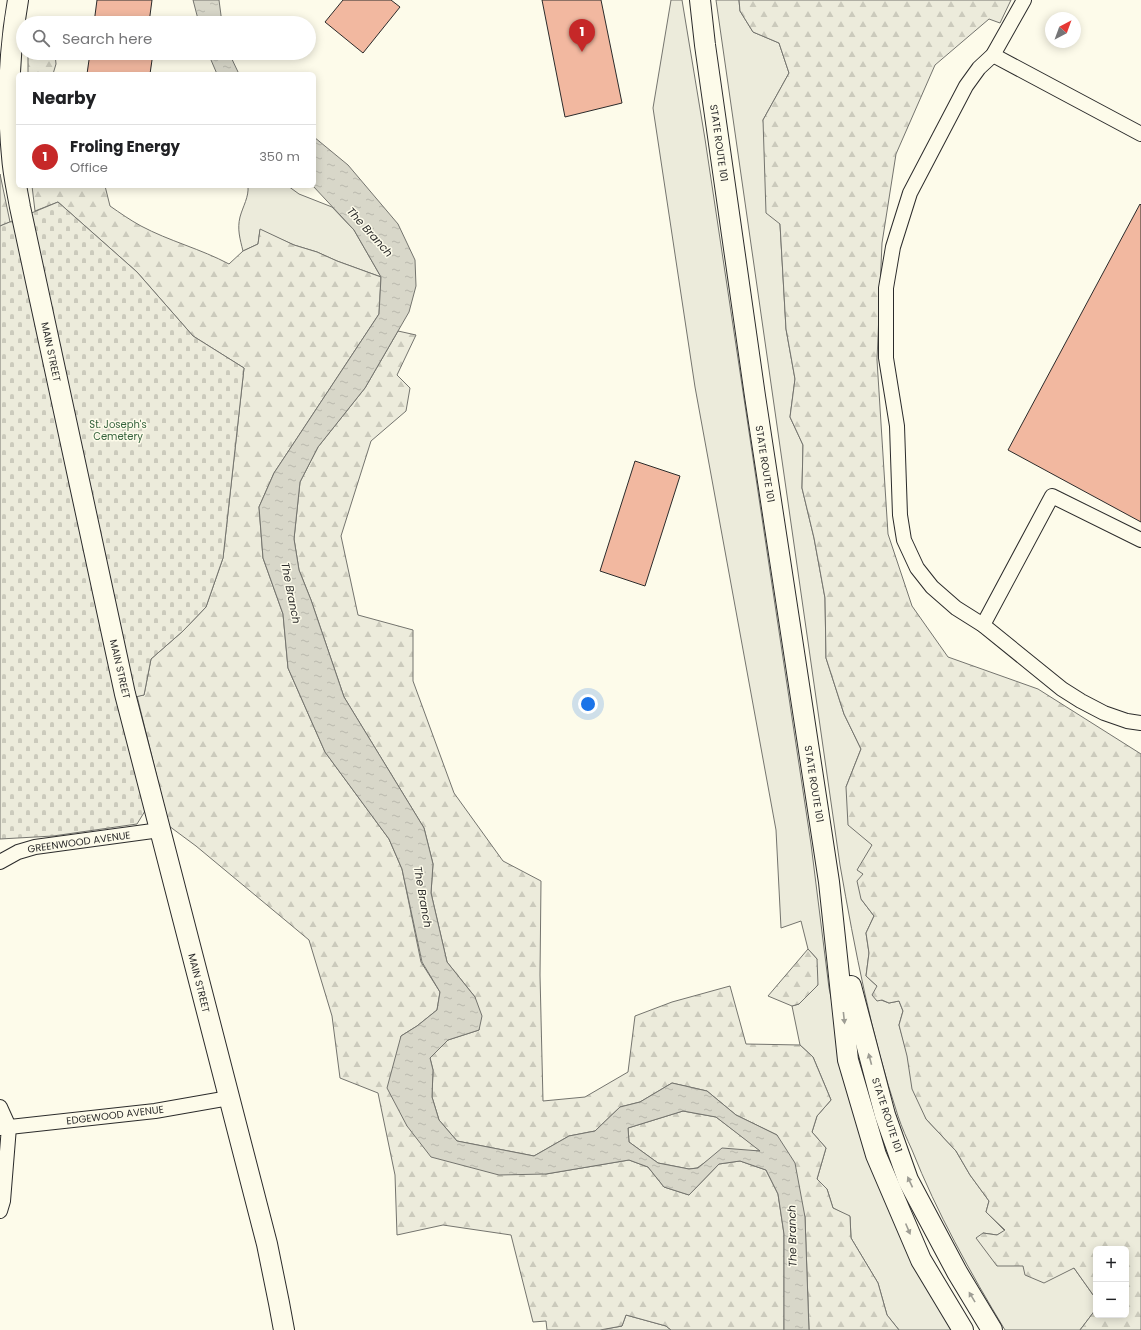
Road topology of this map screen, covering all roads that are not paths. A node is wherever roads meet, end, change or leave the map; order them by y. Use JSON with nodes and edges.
{"nodes":[{"id":1,"x":18,"y":0,"type":"edge"},
{"id":2,"x":695,"y":0,"type":"edge"},
{"id":3,"x":700,"y":0,"type":"edge"},
{"id":4,"x":1024,"y":0,"type":"edge"},
{"id":5,"x":705,"y":45,"type":"junction"},
{"id":6,"x":993,"y":55,"type":"junction"},
{"id":7,"x":4,"y":90,"type":"edge"},
{"id":8,"x":1141,"y":134,"type":"edge"},
{"id":9,"x":16,"y":182,"type":"edge"},
{"id":10,"x":17,"y":188,"type":"edge"},
{"id":11,"x":1141,"y":540,"type":"edge"},
{"id":12,"x":983,"y":625,"type":"junction"},
{"id":13,"x":1141,"y":723,"type":"edge"},
{"id":14,"x":160,"y":830,"type":"junction"},
{"id":15,"x":0,"y":862,"type":"edge"},
{"id":16,"x":829,"y":882,"type":"junction"},
{"id":17,"x":229,"y":1098,"type":"junction"},
{"id":18,"x":0,"y":1107,"type":"edge"},
{"id":19,"x":4,"y":1127,"type":"edge"},
{"id":20,"x":0,"y":1211,"type":"edge"},
{"id":21,"x":284,"y":1330,"type":"edge"},
{"id":22,"x":963,"y":1330,"type":"edge"},
{"id":23,"x":992,"y":1330,"type":"edge"}],
"edges":[{"from":1,"to":7,"type":"highway","name":"MAIN STREET"},
{"from":2,"to":5,"type":"highway","name":"STATE ROUTE 101"},
{"from":3,"to":5,"type":"highway","name":"STATE ROUTE 101"},
{"from":4,"to":6,"type":"street"},
{"from":5,"to":16,"type":"highway","name":"STATE ROUTE 101"},
{"from":6,"to":8,"type":"street"},
{"from":6,"to":12,"type":"street"},
{"from":7,"to":9,"type":"highway","name":"MAIN STREET"},
{"from":10,"to":14,"type":"highway","name":"MAIN STREET"},
{"from":11,"to":12,"type":"street"},
{"from":12,"to":13,"type":"street"},
{"from":14,"to":15,"type":"street","name":"GREENWOOD AVENUE"},
{"from":14,"to":17,"type":"highway","name":"MAIN STREET"},
{"from":16,"to":22,"type":"highway","name":"STATE ROUTE 101","one_way":true},
{"from":23,"to":16,"type":"highway","name":"STATE ROUTE 101","one_way":true},
{"from":17,"to":19,"type":"street","name":"EDGEWOOD AVENUE"},
{"from":17,"to":21,"type":"highway","name":"MAIN STREET"},
{"from":18,"to":19,"type":"street"},
{"from":19,"to":20,"type":"street"}]}
